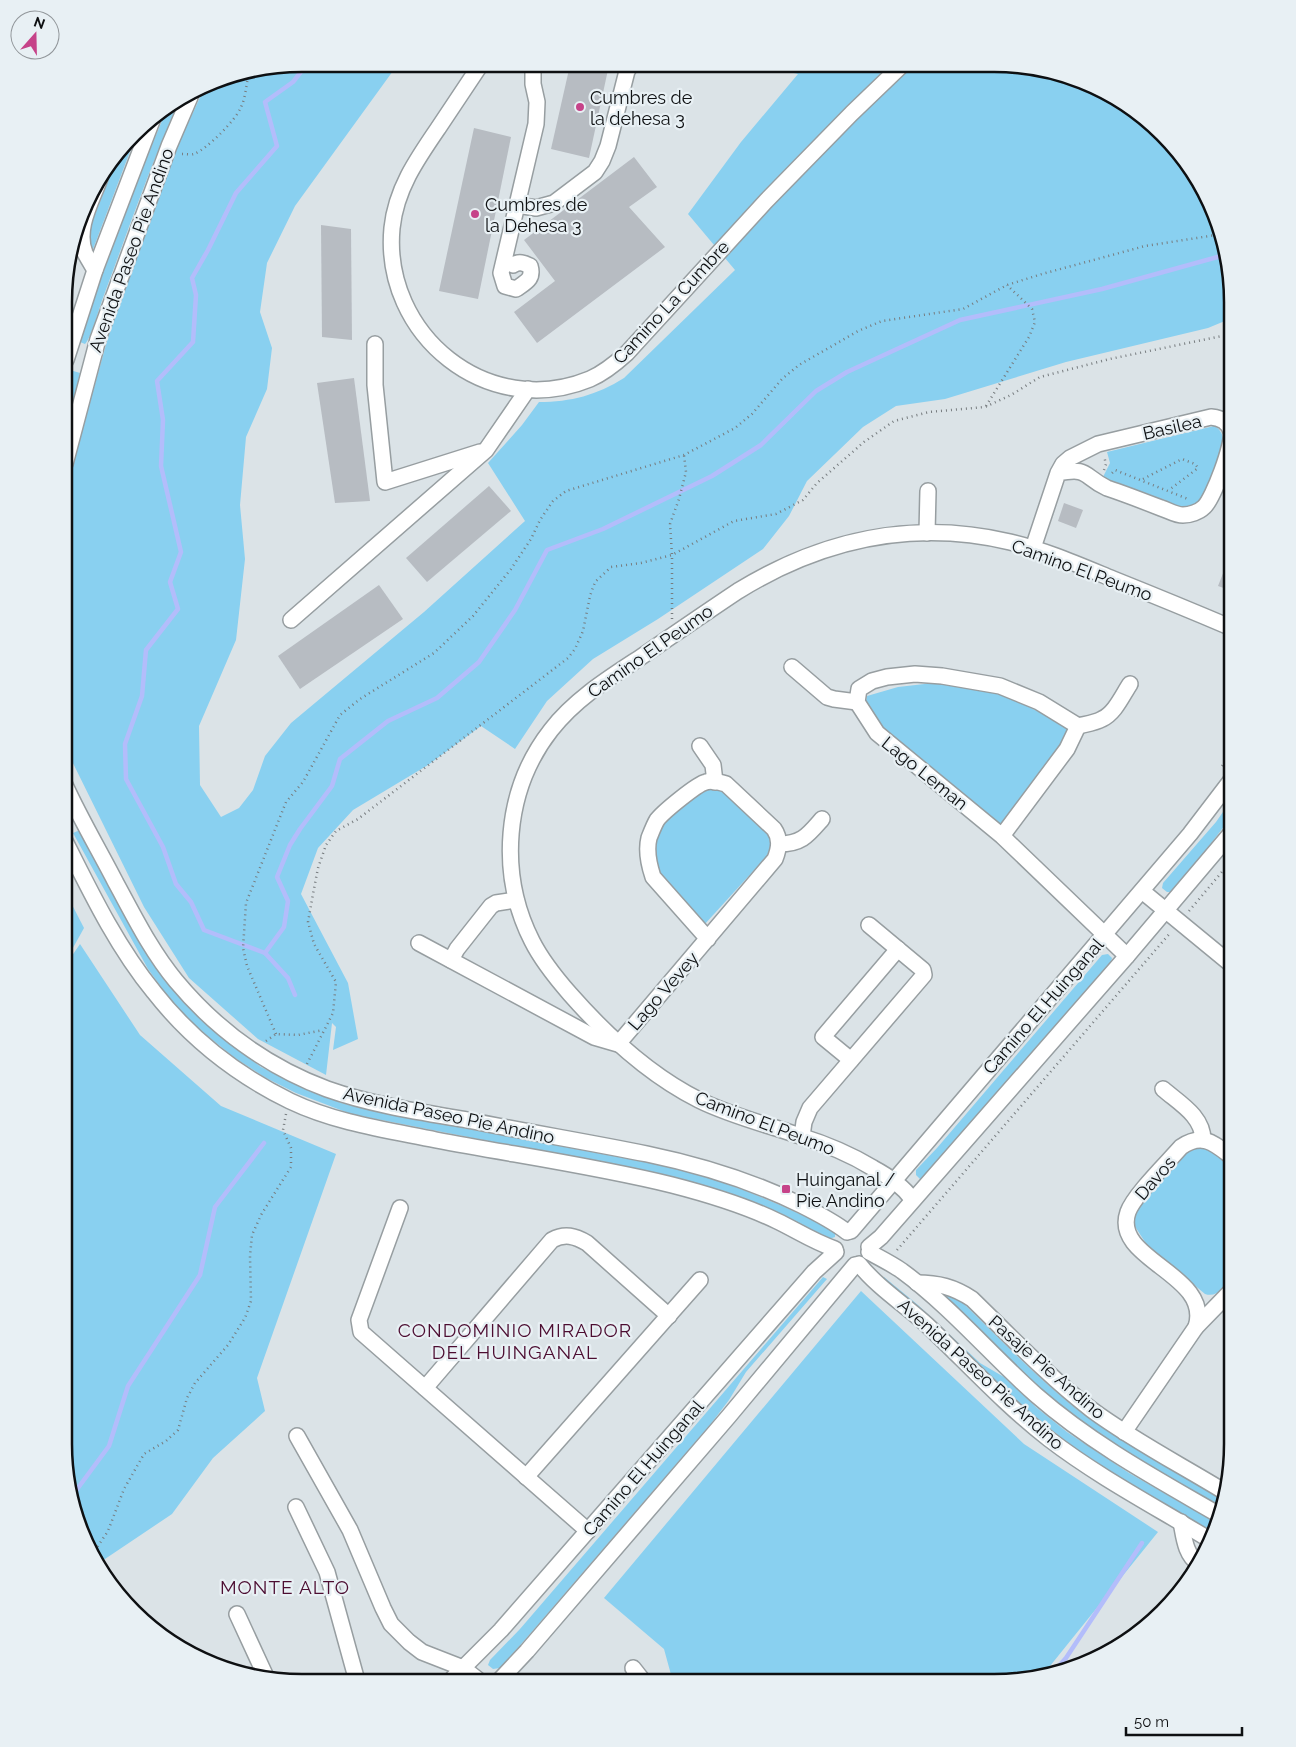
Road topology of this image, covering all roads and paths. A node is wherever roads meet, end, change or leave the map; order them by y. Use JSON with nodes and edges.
{"nodes":[{"id":1,"x":476,"y":72,"type":"edge"},
{"id":2,"x":533,"y":72,"type":"edge"},
{"id":3,"x":627,"y":72,"type":"edge"},
{"id":4,"x":896,"y":72,"type":"edge"},
{"id":5,"x":248,"y":79,"type":"edge"},
{"id":6,"x":187,"y":103,"type":"edge"},
{"id":7,"x":147,"y":134,"type":"edge"},
{"id":8,"x":182,"y":154,"type":"dead end"},
{"id":9,"x":517,"y":205,"type":"junction"},
{"id":10,"x":1213,"y":235,"type":"edge"},
{"id":11,"x":82,"y":236,"type":"edge"},
{"id":12,"x":525,"y":261,"type":"dead end"},
{"id":13,"x":95,"y":270,"type":"junction"},
{"id":14,"x":1007,"y":285,"type":"junction"},
{"id":15,"x":1224,"y":336,"type":"edge"},
{"id":16,"x":72,"y":337,"type":"edge"},
{"id":17,"x":375,"y":344,"type":"dead end"},
{"id":18,"x":72,"y":356,"type":"edge"},
{"id":19,"x":92,"y":360,"type":"junction"},
{"id":20,"x":528,"y":389,"type":"junction"},
{"id":21,"x":985,"y":407,"type":"junction"},
{"id":22,"x":1224,"y":421,"type":"edge"},
{"id":23,"x":72,"y":440,"type":"edge"},
{"id":24,"x":1098,"y":444,"type":"junction"},
{"id":25,"x":486,"y":450,"type":"junction"},
{"id":26,"x":684,"y":455,"type":"junction"},
{"id":27,"x":1224,"y":464,"type":"edge"},
{"id":28,"x":1058,"y":473,"type":"junction"},
{"id":29,"x":1100,"y":476,"type":"junction"},
{"id":30,"x":1142,"y":480,"type":"junction"},
{"id":31,"x":1169,"y":490,"type":"junction"},
{"id":32,"x":928,"y":492,"type":"dead end"},
{"id":33,"x":1188,"y":515,"type":"junction"},
{"id":34,"x":927,"y":533,"type":"junction"},
{"id":35,"x":1033,"y":548,"type":"junction"},
{"id":36,"x":672,"y":554,"type":"junction"},
{"id":37,"x":291,"y":620,"type":"dead end"},
{"id":38,"x":1224,"y":625,"type":"edge"},
{"id":39,"x":672,"y":636,"type":"junction"},
{"id":40,"x":792,"y":668,"type":"dead end"},
{"id":41,"x":1130,"y":684,"type":"dead end"},
{"id":42,"x":857,"y":702,"type":"junction"},
{"id":43,"x":1078,"y":726,"type":"junction"},
{"id":44,"x":700,"y":746,"type":"dead end"},
{"id":45,"x":715,"y":782,"type":"junction"},
{"id":46,"x":1224,"y":789,"type":"edge"},
{"id":47,"x":72,"y":798,"type":"edge"},
{"id":48,"x":822,"y":819,"type":"dead end"},
{"id":49,"x":1002,"y":836,"type":"junction"},
{"id":50,"x":1224,"y":842,"type":"edge"},
{"id":51,"x":779,"y":844,"type":"junction"},
{"id":52,"x":72,"y":864,"type":"edge"},
{"id":53,"x":1224,"y":870,"type":"edge"},
{"id":54,"x":1142,"y":891,"type":"junction"},
{"id":55,"x":516,"y":900,"type":"junction"},
{"id":56,"x":1165,"y":912,"type":"junction"},
{"id":57,"x":1180,"y":923,"type":"junction"},
{"id":58,"x":869,"y":925,"type":"dead end"},
{"id":59,"x":1104,"y":935,"type":"junction"},
{"id":60,"x":708,"y":939,"type":"junction"},
{"id":61,"x":419,"y":942,"type":"dead end"},
{"id":62,"x":898,"y":949,"type":"junction"},
{"id":63,"x":1127,"y":956,"type":"junction"},
{"id":64,"x":1224,"y":959,"type":"edge"},
{"id":65,"x":452,"y":960,"type":"junction"},
{"id":66,"x":323,"y":1030,"type":"junction"},
{"id":67,"x":276,"y":1034,"type":"junction"},
{"id":68,"x":266,"y":1041,"type":"dead end"},
{"id":69,"x":618,"y":1044,"type":"junction"},
{"id":70,"x":851,"y":1060,"type":"junction"},
{"id":71,"x":307,"y":1064,"type":"dead end"},
{"id":72,"x":1163,"y":1089,"type":"dead end"},
{"id":73,"x":290,"y":1101,"type":"junction"},
{"id":74,"x":802,"y":1136,"type":"junction"},
{"id":75,"x":1203,"y":1140,"type":"junction"},
{"id":76,"x":1224,"y":1152,"type":"edge"},
{"id":77,"x":894,"y":1180,"type":"junction"},
{"id":78,"x":912,"y":1199,"type":"junction"},
{"id":79,"x":400,"y":1208,"type":"dead end"},
{"id":80,"x":849,"y":1232,"type":"junction"},
{"id":81,"x":869,"y":1249,"type":"junction"},
{"id":82,"x":835,"y":1250,"type":"junction"},
{"id":83,"x":896,"y":1252,"type":"dead end"},
{"id":84,"x":857,"y":1265,"type":"junction"},
{"id":85,"x":700,"y":1280,"type":"dead end"},
{"id":86,"x":917,"y":1283,"type":"junction"},
{"id":87,"x":1193,"y":1295,"type":"junction"},
{"id":88,"x":1224,"y":1295,"type":"edge"},
{"id":89,"x":1224,"y":1298,"type":"edge"},
{"id":90,"x":669,"y":1316,"type":"junction"},
{"id":91,"x":1196,"y":1327,"type":"junction"},
{"id":92,"x":425,"y":1388,"type":"junction"},
{"id":93,"x":1124,"y":1432,"type":"junction"},
{"id":94,"x":298,"y":1436,"type":"dead end"},
{"id":95,"x":526,"y":1477,"type":"junction"},
{"id":96,"x":1219,"y":1488,"type":"edge"},
{"id":97,"x":296,"y":1507,"type":"dead end"},
{"id":98,"x":1213,"y":1512,"type":"edge"},
{"id":99,"x":1181,"y":1522,"type":"junction"},
{"id":100,"x":588,"y":1531,"type":"junction"},
{"id":101,"x":1204,"y":1536,"type":"edge"},
{"id":102,"x":97,"y":1548,"type":"edge"},
{"id":103,"x":1193,"y":1560,"type":"edge"},
{"id":104,"x":237,"y":1614,"type":"dead end"},
{"id":105,"x":464,"y":1668,"type":"junction"},
{"id":106,"x":632,"y":1668,"type":"dead end"},
{"id":107,"x":263,"y":1671,"type":"edge"},
{"id":108,"x":355,"y":1674,"type":"edge"},
{"id":109,"x":458,"y":1674,"type":"edge"},
{"id":110,"x":471,"y":1674,"type":"edge"},
{"id":111,"x":505,"y":1674,"type":"edge"},
{"id":112,"x":637,"y":1674,"type":"edge"}],
"edges":[{"from":1,"to":20,"type":"street","name":"Camino La Cumbre"},
{"from":2,"to":9,"type":"street"},
{"from":3,"to":9,"type":"street"},
{"from":4,"to":20,"type":"street","name":"Camino La Cumbre"},
{"from":5,"to":8,"type":"path"},
{"from":6,"to":19,"type":"street","name":"Avenida Paseo Pie Andino"},
{"from":7,"to":13,"type":"street","name":"Avenida Paseo Pie Andino"},
{"from":9,"to":12,"type":"street"},
{"from":10,"to":14,"type":"path"},
{"from":11,"to":13,"type":"street"},
{"from":13,"to":16,"type":"street","name":"Avenida Paseo Pie Andino"},
{"from":14,"to":21,"type":"path"},
{"from":14,"to":26,"type":"path"},
{"from":15,"to":21,"type":"path"},
{"from":17,"to":25,"type":"street"},
{"from":18,"to":19,"type":"street"},
{"from":19,"to":23,"type":"street","name":"Avenida Paseo Pie Andino"},
{"from":20,"to":25,"type":"street"},
{"from":21,"to":36,"type":"path"},
{"from":22,"to":24,"type":"street","name":"Basilea"},
{"from":24,"to":28,"type":"street","name":"Basilea"},
{"from":24,"to":29,"type":"path"},
{"from":25,"to":37,"type":"street"},
{"from":26,"to":36,"type":"path"},
{"from":26,"to":67,"type":"path"},
{"from":27,"to":33,"type":"street","name":"Basilea"},
{"from":28,"to":29,"type":"street"},
{"from":28,"to":35,"type":"street","name":"Basilea"},
{"from":29,"to":30,"type":"path"},
{"from":29,"to":33,"type":"street"},
{"from":30,"to":31,"type":"path"},
{"from":30,"to":31,"type":"path"},
{"from":31,"to":33,"type":"path"},
{"from":32,"to":34,"type":"street"},
{"from":34,"to":35,"type":"street","name":"Camino El Peumo"},
{"from":34,"to":39,"type":"street","name":"Camino El Peumo"},
{"from":35,"to":38,"type":"street","name":"Camino El Peumo"},
{"from":36,"to":39,"type":"path"},
{"from":36,"to":66,"type":"path"},
{"from":39,"to":55,"type":"street","name":"Camino El Peumo"},
{"from":40,"to":42,"type":"street"},
{"from":41,"to":43,"type":"street"},
{"from":42,"to":43,"type":"street"},
{"from":42,"to":49,"type":"street","name":"Lago Leman"},
{"from":43,"to":49,"type":"street"},
{"from":44,"to":45,"type":"street"},
{"from":45,"to":51,"type":"street"},
{"from":45,"to":60,"type":"street","name":"Lago Vevey"},
{"from":46,"to":54,"type":"street","name":"Camino El Huinganal"},
{"from":47,"to":80,"type":"street","name":"Avenida Paseo Pie Andino"},
{"from":48,"to":51,"type":"street"},
{"from":49,"to":59,"type":"street","name":"Lago Leman"},
{"from":50,"to":56,"type":"street","name":"Camino El Huinganal"},
{"from":51,"to":60,"type":"street","name":"Lago Vevey"},
{"from":52,"to":73,"type":"street","name":"Avenida Paseo Pie Andino"},
{"from":53,"to":57,"type":"path"},
{"from":54,"to":56,"type":"street"},
{"from":54,"to":59,"type":"street","name":"Camino El Huinganal"},
{"from":55,"to":65,"type":"street"},
{"from":55,"to":69,"type":"street","name":"Camino El Peumo"},
{"from":56,"to":57,"type":"street"},
{"from":56,"to":63,"type":"street","name":"Camino El Huinganal"},
{"from":57,"to":64,"type":"street"},
{"from":57,"to":83,"type":"path"},
{"from":58,"to":62,"type":"street"},
{"from":59,"to":63,"type":"street","name":"Lago Leman"},
{"from":59,"to":77,"type":"street","name":"Camino El Huinganal"},
{"from":60,"to":69,"type":"street","name":"Lago Vevey"},
{"from":61,"to":65,"type":"street","name":"Camino El Peumo"},
{"from":62,"to":70,"type":"street"},
{"from":62,"to":70,"type":"street"},
{"from":63,"to":78,"type":"street","name":"Camino El Huinganal"},
{"from":65,"to":69,"type":"street","name":"Camino El Peumo"},
{"from":66,"to":67,"type":"path"},
{"from":66,"to":71,"type":"path"},
{"from":67,"to":68,"type":"path"},
{"from":69,"to":74,"type":"street","name":"Camino El Peumo"},
{"from":70,"to":74,"type":"street"},
{"from":72,"to":75,"type":"street"},
{"from":73,"to":82,"type":"street","name":"Avenida Paseo Pie Andino"},
{"from":73,"to":102,"type":"path"},
{"from":74,"to":77,"type":"street","name":"Camino El Peumo"},
{"from":75,"to":76,"type":"street"},
{"from":75,"to":87,"type":"street","name":"Davos"},
{"from":77,"to":78,"type":"street","name":"Camino El Peumo"},
{"from":77,"to":80,"type":"street","name":"Camino El Huinganal"},
{"from":78,"to":81,"type":"street","name":"Camino El Huinganal"},
{"from":79,"to":92,"type":"street"},
{"from":80,"to":81,"type":"street"},
{"from":80,"to":82,"type":"street"},
{"from":81,"to":84,"type":"street"},
{"from":81,"to":86,"type":"street","name":"Avenida Paseo Pie Andino"},
{"from":82,"to":84,"type":"street"},
{"from":82,"to":100,"type":"street","name":"Camino El Huinganal"},
{"from":84,"to":99,"type":"street","name":"Avenida Paseo Pie Andino"},
{"from":84,"to":111,"type":"street","name":"Camino El Huinganal"},
{"from":85,"to":90,"type":"street"},
{"from":86,"to":93,"type":"street","name":"Pasaje Pie Andino"},
{"from":86,"to":98,"type":"street","name":"Avenida Paseo Pie Andino"},
{"from":87,"to":88,"type":"street"},
{"from":87,"to":91,"type":"street"},
{"from":89,"to":91,"type":"street"},
{"from":90,"to":92,"type":"street"},
{"from":90,"to":95,"type":"street"},
{"from":91,"to":93,"type":"street"},
{"from":92,"to":95,"type":"street"},
{"from":93,"to":96,"type":"street","name":"Pasaje Pie Andino"},
{"from":94,"to":105,"type":"street"},
{"from":95,"to":100,"type":"street"},
{"from":97,"to":108,"type":"street"},
{"from":99,"to":101,"type":"street","name":"Avenida Paseo Pie Andino"},
{"from":99,"to":103,"type":"street"},
{"from":100,"to":105,"type":"street","name":"Camino El Huinganal"},
{"from":104,"to":107,"type":"street"},
{"from":105,"to":109,"type":"street","name":"Camino El Huinganal"},
{"from":105,"to":110,"type":"street"},
{"from":106,"to":112,"type":"street"}]}
